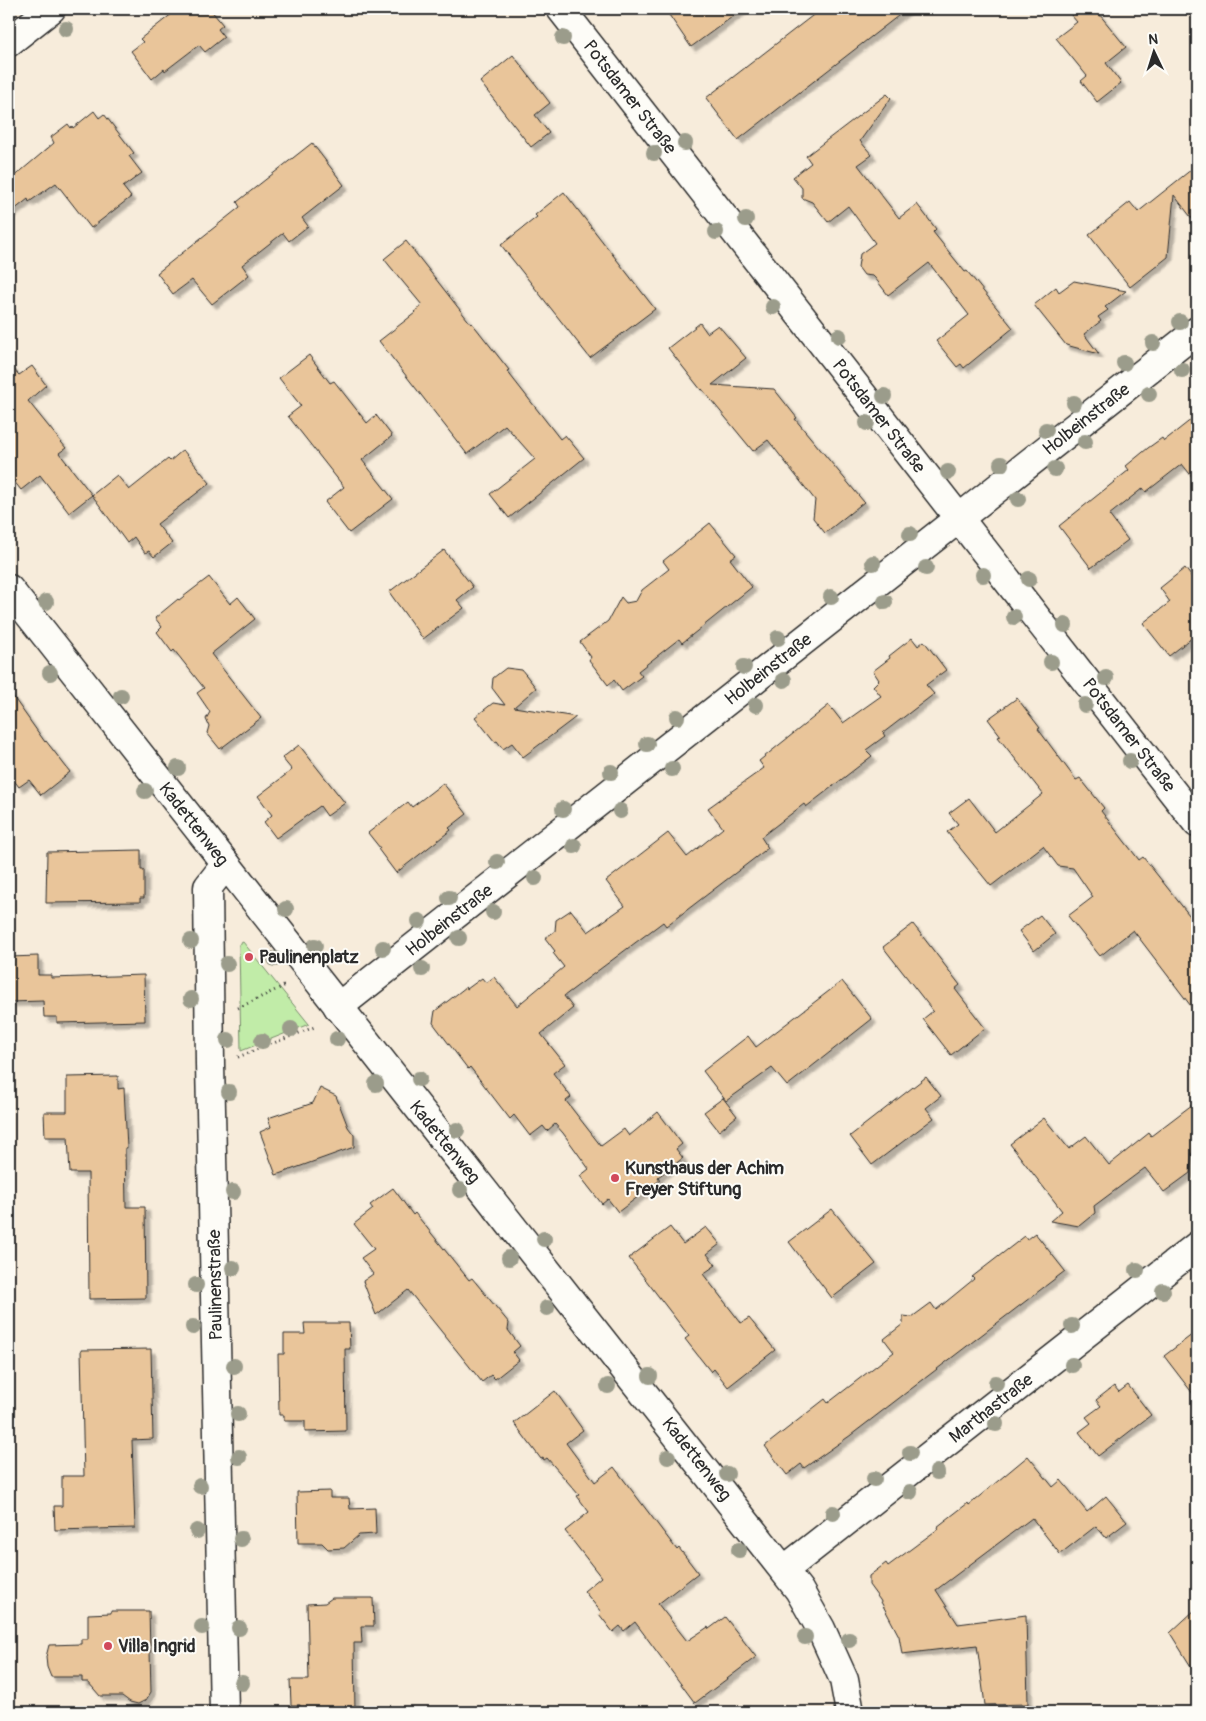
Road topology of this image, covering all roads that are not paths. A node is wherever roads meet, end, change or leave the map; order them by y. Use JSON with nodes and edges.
{"nodes":[{"id":1,"x":51,"y":9,"type":"edge"},
{"id":2,"x":561,"y":9,"type":"edge"},
{"id":3,"x":9,"y":42,"type":"edge"},
{"id":4,"x":1197,"y":331,"type":"edge"},
{"id":5,"x":959,"y":518,"type":"junction"},
{"id":6,"x":9,"y":589,"type":"edge"},
{"id":7,"x":1197,"y":822,"type":"edge"},
{"id":8,"x":226,"y":864,"type":"junction"},
{"id":9,"x":338,"y":1007,"type":"junction"},
{"id":10,"x":1197,"y":1246,"type":"edge"},
{"id":11,"x":784,"y":1570,"type":"junction"},
{"id":12,"x":224,"y":1712,"type":"edge"},
{"id":13,"x":850,"y":1712,"type":"edge"}],
"edges":[{"from":1,"to":3,"type":"street"},
{"from":2,"to":5,"type":"street","name":"Potsdamer Straße"},
{"from":4,"to":5,"type":"street","name":"Holbeinstraße"},
{"from":5,"to":7,"type":"street","name":"Potsdamer Straße"},
{"from":5,"to":9,"type":"street","name":"Holbeinstraße"},
{"from":6,"to":8,"type":"street","name":"Kadettenweg"},
{"from":8,"to":9,"type":"street","name":"Kadettenweg"},
{"from":8,"to":12,"type":"street","name":"Paulinenstraße"},
{"from":9,"to":11,"type":"street","name":"Kadettenweg"},
{"from":10,"to":11,"type":"street","name":"Marthastraße"},
{"from":11,"to":13,"type":"street","name":"Kadettenweg"}]}
